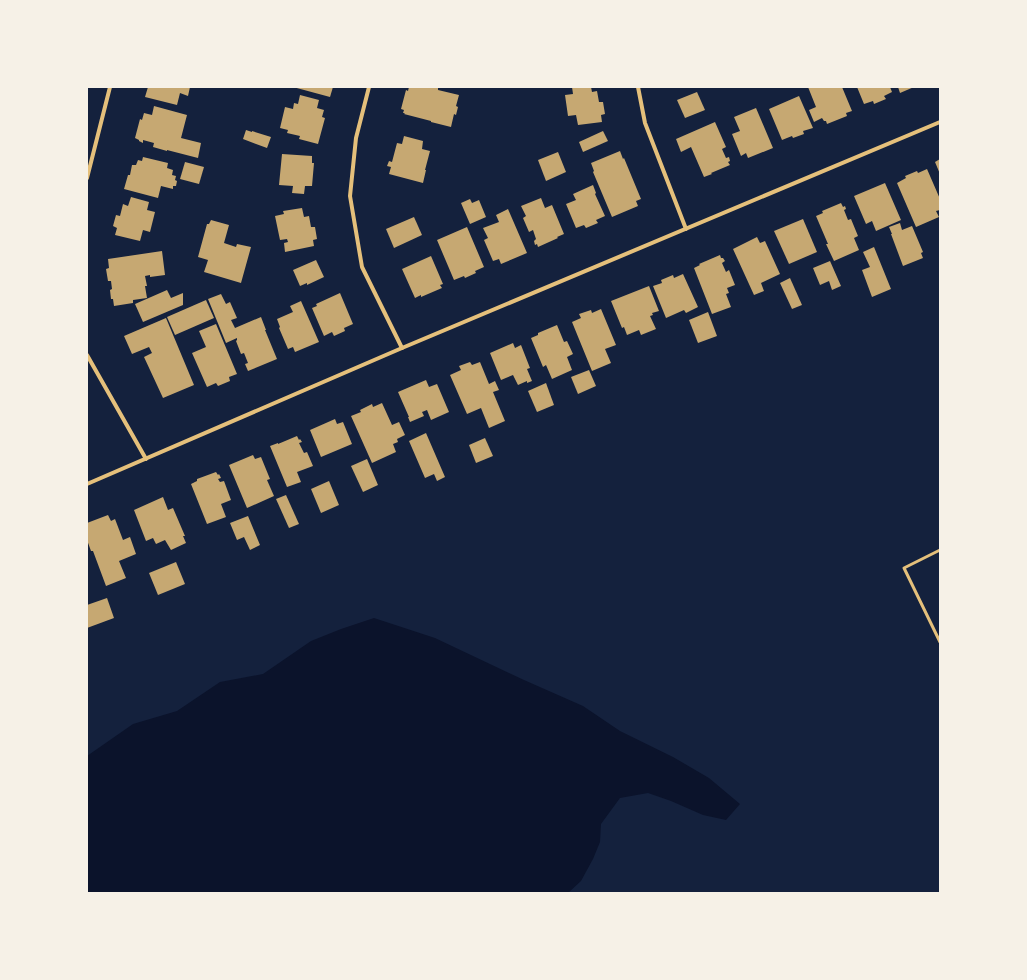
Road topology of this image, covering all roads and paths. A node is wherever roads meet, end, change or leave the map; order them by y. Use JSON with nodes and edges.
{"nodes":[{"id":1,"x":110,"y":87,"type":"edge"},
{"id":2,"x":369,"y":87,"type":"edge"},
{"id":3,"x":638,"y":87,"type":"edge"},
{"id":4,"x":940,"y":122,"type":"edge"},
{"id":5,"x":87,"y":178,"type":"edge"},
{"id":6,"x":686,"y":229,"type":"junction"},
{"id":7,"x":402,"y":348,"type":"junction"},
{"id":8,"x":87,"y":355,"type":"edge"},
{"id":9,"x":146,"y":459,"type":"junction"},
{"id":10,"x":87,"y":484,"type":"edge"},
{"id":11,"x":940,"y":550,"type":"edge"},
{"id":12,"x":940,"y":642,"type":"edge"}],
"edges":[{"from":1,"to":5,"type":"street"},
{"from":2,"to":7,"type":"street"},
{"from":3,"to":6,"type":"street"},
{"from":4,"to":6,"type":"street"},
{"from":6,"to":7,"type":"street"},
{"from":7,"to":9,"type":"street"},
{"from":8,"to":9,"type":"street"},
{"from":9,"to":10,"type":"street"},
{"from":11,"to":12,"type":"lane"}]}
